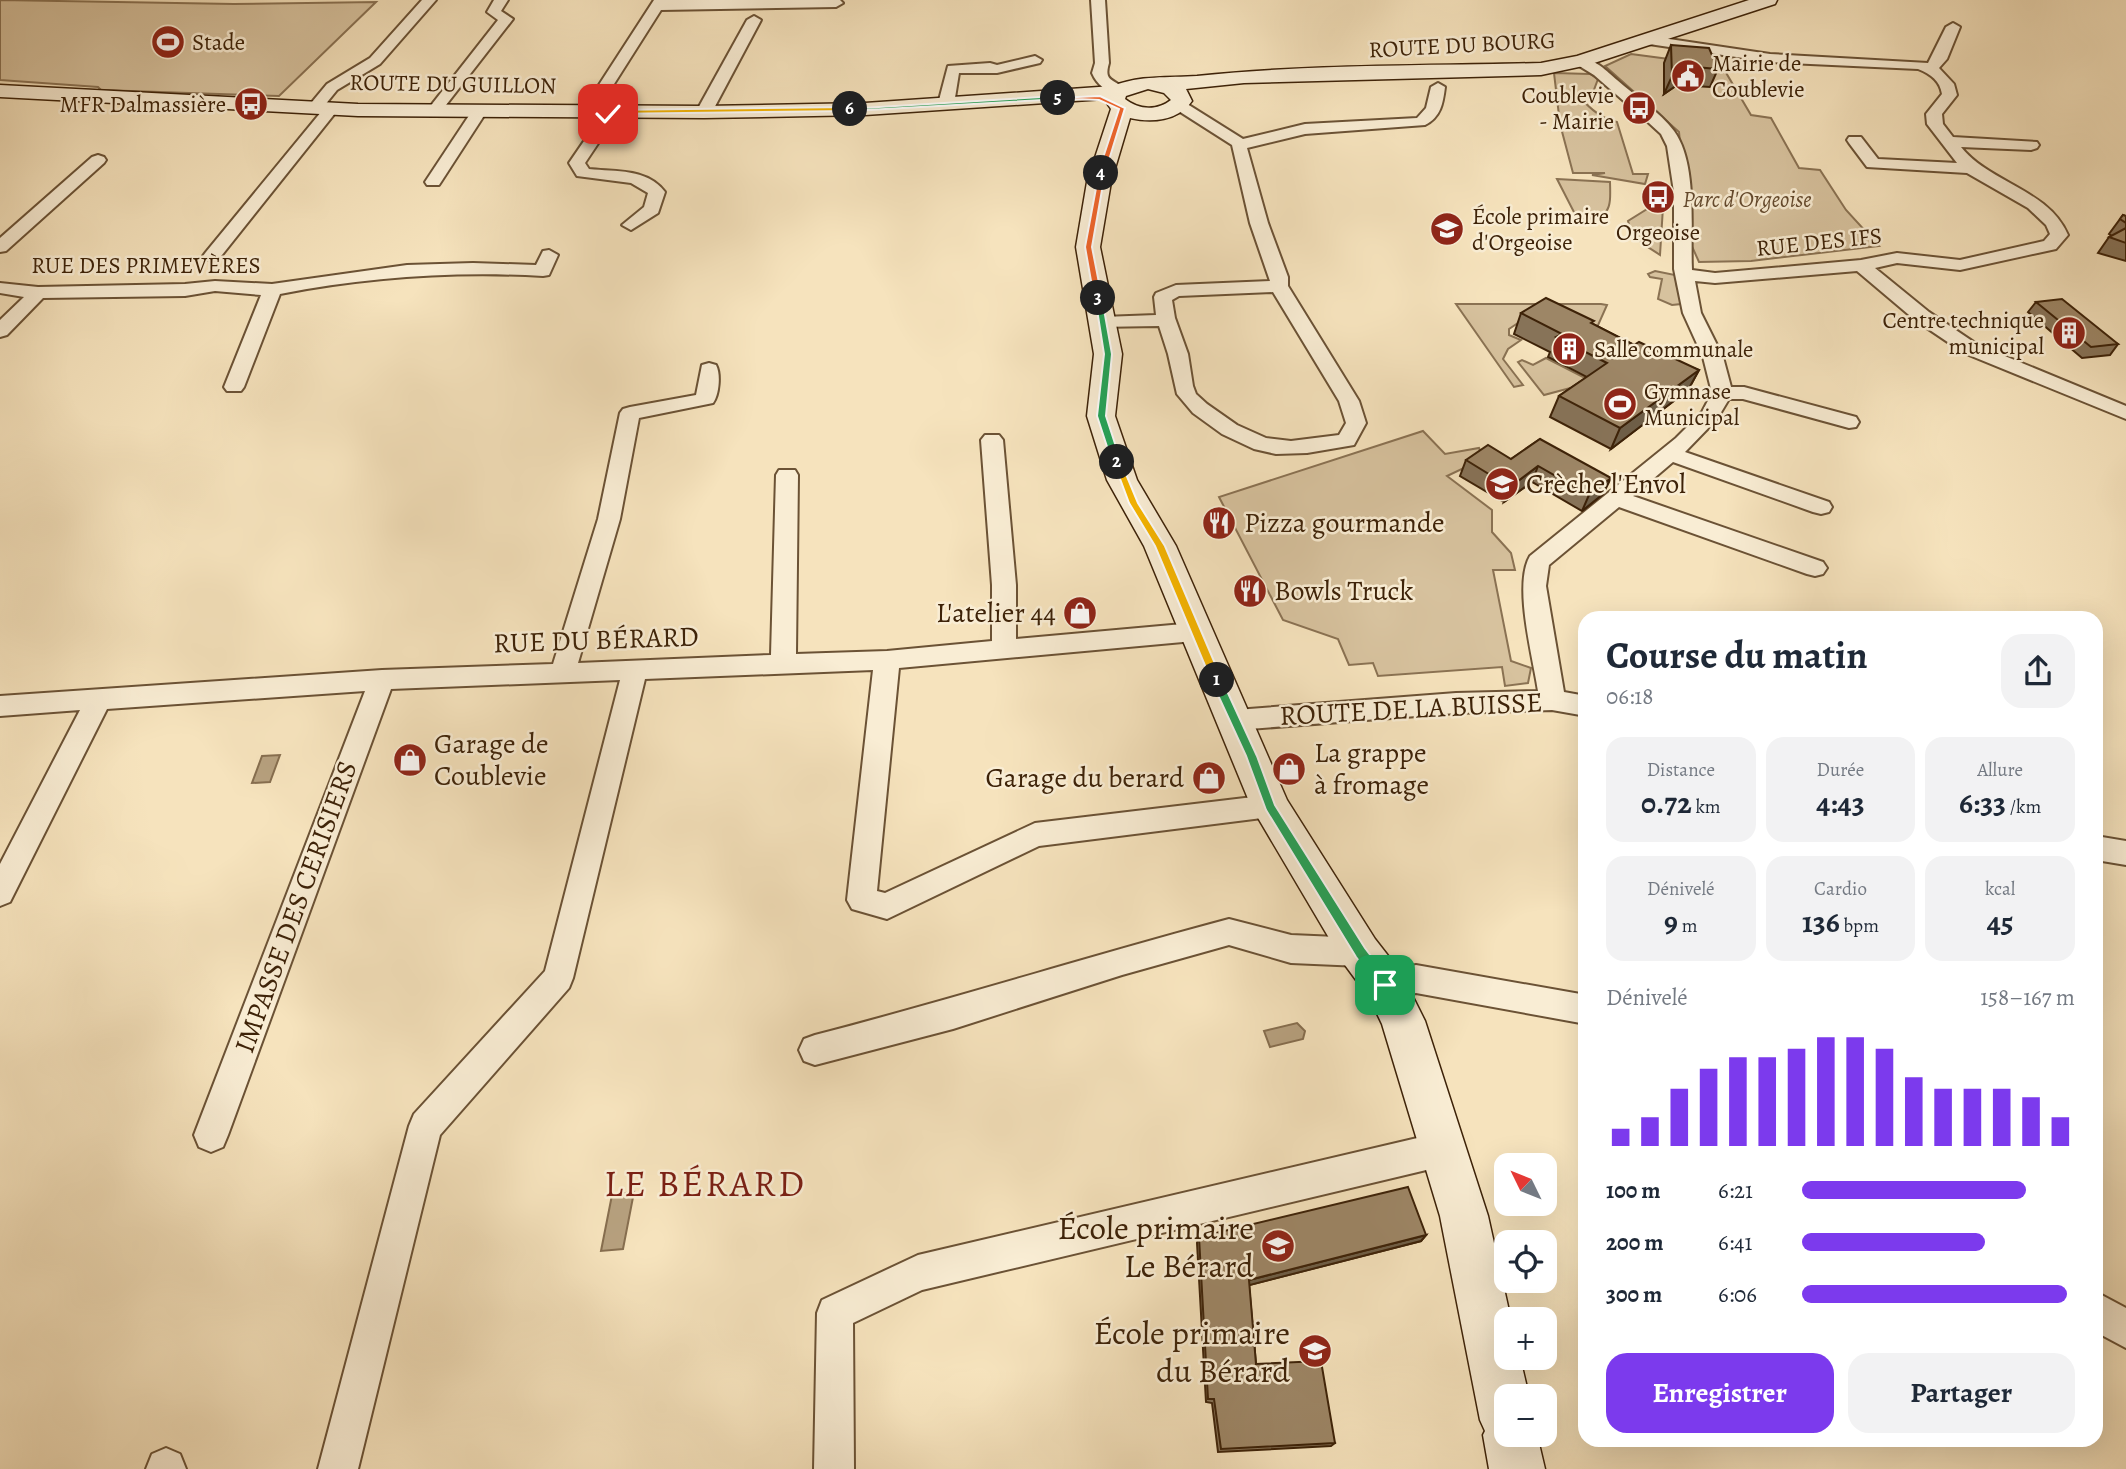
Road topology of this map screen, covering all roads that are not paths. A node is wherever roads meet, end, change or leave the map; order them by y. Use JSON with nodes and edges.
{"nodes":[{"id":1,"x":429,"y":0,"type":"edge"},
{"id":2,"x":501,"y":0,"type":"edge"},
{"id":3,"x":1098,"y":0,"type":"edge"},
{"id":4,"x":1768,"y":0,"type":"edge"},
{"id":5,"x":659,"y":3,"type":"edge"},
{"id":6,"x":836,"y":3,"type":"dead end"},
{"id":7,"x":754,"y":20,"type":"dead end"},
{"id":8,"x":1953,"y":27,"type":"dead end"},
{"id":9,"x":1648,"y":40,"type":"junction"},
{"id":10,"x":1035,"y":60,"type":"dead end"},
{"id":11,"x":1581,"y":61,"type":"junction"},
{"id":12,"x":1931,"y":69,"type":"junction"},
{"id":13,"x":1438,"y":87,"type":"dead end"},
{"id":14,"x":0,"y":91,"type":"edge"},
{"id":15,"x":1122,"y":95,"type":"junction"},
{"id":16,"x":1175,"y":95,"type":"junction"},
{"id":17,"x":946,"y":104,"type":"junction"},
{"id":18,"x":323,"y":108,"type":"junction"},
{"id":19,"x":434,"y":111,"type":"junction"},
{"id":20,"x":479,"y":111,"type":"junction"},
{"id":21,"x":600,"y":111,"type":"junction"},
{"id":22,"x":704,"y":112,"type":"junction"},
{"id":23,"x":1146,"y":114,"type":"junction"},
{"id":24,"x":1855,"y":140,"type":"dead end"},
{"id":25,"x":1949,"y":142,"type":"junction"},
{"id":26,"x":1241,"y":144,"type":"junction"},
{"id":27,"x":2031,"y":145,"type":"dead end"},
{"id":28,"x":98,"y":160,"type":"dead end"},
{"id":29,"x":1971,"y":168,"type":"junction"},
{"id":30,"x":433,"y":182,"type":"dead end"},
{"id":31,"x":1099,"y":182,"type":"junction"},
{"id":32,"x":631,"y":225,"type":"dead end"},
{"id":33,"x":0,"y":247,"type":"edge"},
{"id":34,"x":212,"y":256,"type":"dead end"},
{"id":35,"x":549,"y":256,"type":"dead end"},
{"id":36,"x":1861,"y":265,"type":"junction"},
{"id":37,"x":1960,"y":265,"type":"joint"},
{"id":38,"x":1684,"y":274,"type":"junction"},
{"id":39,"x":1279,"y":286,"type":"junction"},
{"id":40,"x":0,"y":288,"type":"edge"},
{"id":41,"x":272,"y":290,"type":"junction"},
{"id":42,"x":38,"y":293,"type":"junction"},
{"id":43,"x":1167,"y":320,"type":"junction"},
{"id":44,"x":1103,"y":323,"type":"junction"},
{"id":45,"x":0,"y":331,"type":"edge"},
{"id":46,"x":709,"y":369,"type":"dead end"},
{"id":47,"x":234,"y":387,"type":"dead end"},
{"id":48,"x":1722,"y":393,"type":"junction"},
{"id":49,"x":2126,"y":413,"type":"edge"},
{"id":50,"x":1849,"y":422,"type":"dead end"},
{"id":51,"x":992,"y":440,"type":"dead end"},
{"id":52,"x":1670,"y":454,"type":"junction"},
{"id":53,"x":788,"y":475,"type":"dead end"},
{"id":54,"x":1616,"y":498,"type":"junction"},
{"id":55,"x":1821,"y":507,"type":"dead end"},
{"id":56,"x":1815,"y":568,"type":"dead end"},
{"id":57,"x":1194,"y":632,"type":"junction"},
{"id":58,"x":1004,"y":649,"type":"junction"},
{"id":59,"x":887,"y":660,"type":"junction"},
{"id":60,"x":783,"y":664,"type":"junction"},
{"id":61,"x":635,"y":670,"type":"junction"},
{"id":62,"x":562,"y":674,"type":"junction"},
{"id":63,"x":382,"y":680,"type":"junction"},
{"id":64,"x":99,"y":699,"type":"junction"},
{"id":65,"x":1552,"y":700,"type":"junction"},
{"id":66,"x":1578,"y":705,"type":"edge"},
{"id":67,"x":0,"y":706,"type":"edge"},
{"id":68,"x":1236,"y":720,"type":"junction"},
{"id":69,"x":1270,"y":806,"type":"junction"},
{"id":70,"x":2103,"y":849,"type":"edge"},
{"id":71,"x":2126,"y":853,"type":"edge"},
{"id":72,"x":0,"y":893,"type":"edge"},
{"id":73,"x":1360,"y":952,"type":"junction"},
{"id":74,"x":1385,"y":985,"type":"junction"},
{"id":75,"x":1578,"y":1008,"type":"edge"},
{"id":76,"x":815,"y":1050,"type":"dead end"},
{"id":77,"x":211,"y":1135,"type":"dead end"},
{"id":78,"x":1443,"y":1149,"type":"junction"},
{"id":79,"x":2103,"y":1315,"type":"edge"},
{"id":80,"x":2126,"y":1330,"type":"edge"},
{"id":81,"x":1499,"y":1384,"type":"edge"},
{"id":82,"x":1512,"y":1447,"type":"edge"},
{"id":83,"x":338,"y":1469,"type":"edge"},
{"id":84,"x":834,"y":1469,"type":"edge"},
{"id":85,"x":1517,"y":1469,"type":"edge"}],
"edges":[{"from":1,"to":18,"type":"street"},
{"from":2,"to":19,"type":"street"},
{"from":3,"to":15,"type":"street"},
{"from":4,"to":9,"type":"main road","name":"ROUTE DU BOURG"},
{"from":5,"to":6,"type":"street"},
{"from":5,"to":21,"type":"street"},
{"from":7,"to":22,"type":"street"},
{"from":8,"to":12,"type":"street"},
{"from":9,"to":11,"type":"main road","name":"ROUTE DU BOURG"},
{"from":9,"to":12,"type":"street"},
{"from":10,"to":17,"type":"street"},
{"from":11,"to":16,"type":"main road","name":"ROUTE DU BOURG"},
{"from":11,"to":38,"type":"street"},
{"from":12,"to":25,"type":"street"},
{"from":13,"to":26,"type":"street"},
{"from":14,"to":18,"type":"main road","name":"ROUTE DU GUILLON"},
{"from":15,"to":16,"type":"main road"},
{"from":15,"to":17,"type":"main road","name":"ROUTE DU GUILLON"},
{"from":15,"to":23,"type":"main road"},
{"from":15,"to":31,"type":"main road"},
{"from":16,"to":23,"type":"main road","name":"ROUTE DU BOURG"},
{"from":16,"to":26,"type":"street"},
{"from":17,"to":22,"type":"main road","name":"ROUTE DU GUILLON"},
{"from":18,"to":19,"type":"main road","name":"ROUTE DU GUILLON"},
{"from":18,"to":34,"type":"street"},
{"from":19,"to":20,"type":"main road","name":"ROUTE DU GUILLON"},
{"from":20,"to":21,"type":"main road","name":"ROUTE DU GUILLON"},
{"from":20,"to":30,"type":"street"},
{"from":21,"to":22,"type":"main road","name":"ROUTE DU GUILLON"},
{"from":21,"to":32,"type":"street"},
{"from":23,"to":31,"type":"main road"},
{"from":24,"to":29,"type":"street"},
{"from":25,"to":27,"type":"street"},
{"from":25,"to":29,"type":"street"},
{"from":26,"to":39,"type":"street"},
{"from":28,"to":33,"type":"street"},
{"from":29,"to":37,"type":"street"},
{"from":31,"to":44,"type":"main road"},
{"from":35,"to":41,"type":"street"},
{"from":36,"to":37,"type":"street","name":"RUE DES IFS"},
{"from":36,"to":38,"type":"street","name":"RUE DES IFS"},
{"from":36,"to":49,"type":"street"},
{"from":38,"to":48,"type":"street"},
{"from":39,"to":43,"type":"street"},
{"from":39,"to":43,"type":"street"},
{"from":40,"to":42,"type":"street","name":"RUE DES PRIMEVÈRES"},
{"from":41,"to":42,"type":"street","name":"RUE DES PRIMEVÈRES"},
{"from":41,"to":47,"type":"street","name":"RUE DES PRIMEVÈRES"},
{"from":42,"to":45,"type":"street"},
{"from":43,"to":44,"type":"street"},
{"from":44,"to":57,"type":"main road"},
{"from":46,"to":62,"type":"street"},
{"from":48,"to":50,"type":"street"},
{"from":48,"to":52,"type":"street"},
{"from":51,"to":58,"type":"street"},
{"from":52,"to":54,"type":"street"},
{"from":52,"to":55,"type":"street"},
{"from":53,"to":60,"type":"street"},
{"from":54,"to":56,"type":"street"},
{"from":54,"to":65,"type":"street"},
{"from":57,"to":58,"type":"street","name":"RUE DU BÉRARD"},
{"from":57,"to":68,"type":"main road"},
{"from":58,"to":59,"type":"street","name":"RUE DU BÉRARD"},
{"from":59,"to":60,"type":"street","name":"RUE DU BÉRARD"},
{"from":59,"to":69,"type":"street"},
{"from":60,"to":61,"type":"street","name":"RUE DU BÉRARD"},
{"from":61,"to":62,"type":"street","name":"RUE DU BÉRARD"},
{"from":61,"to":83,"type":"street"},
{"from":62,"to":63,"type":"street","name":"RUE DU BÉRARD"},
{"from":63,"to":64,"type":"street","name":"RUE DU BÉRARD"},
{"from":63,"to":77,"type":"street","name":"IMPASSE DES CERISIERS"},
{"from":64,"to":67,"type":"street","name":"RUE DU BÉRARD"},
{"from":64,"to":72,"type":"street"},
{"from":65,"to":66,"type":"street","name":"ROUTE DE LA BUISSE"},
{"from":65,"to":68,"type":"street","name":"ROUTE DE LA BUISSE"},
{"from":68,"to":69,"type":"main road"},
{"from":69,"to":73,"type":"main road"},
{"from":70,"to":71,"type":"street"},
{"from":73,"to":74,"type":"main road"},
{"from":73,"to":76,"type":"street"},
{"from":74,"to":75,"type":"street"},
{"from":74,"to":78,"type":"main road"},
{"from":78,"to":81,"type":"main road"},
{"from":78,"to":84,"type":"street"},
{"from":79,"to":80,"type":"street"},
{"from":82,"to":85,"type":"main road"}]}
